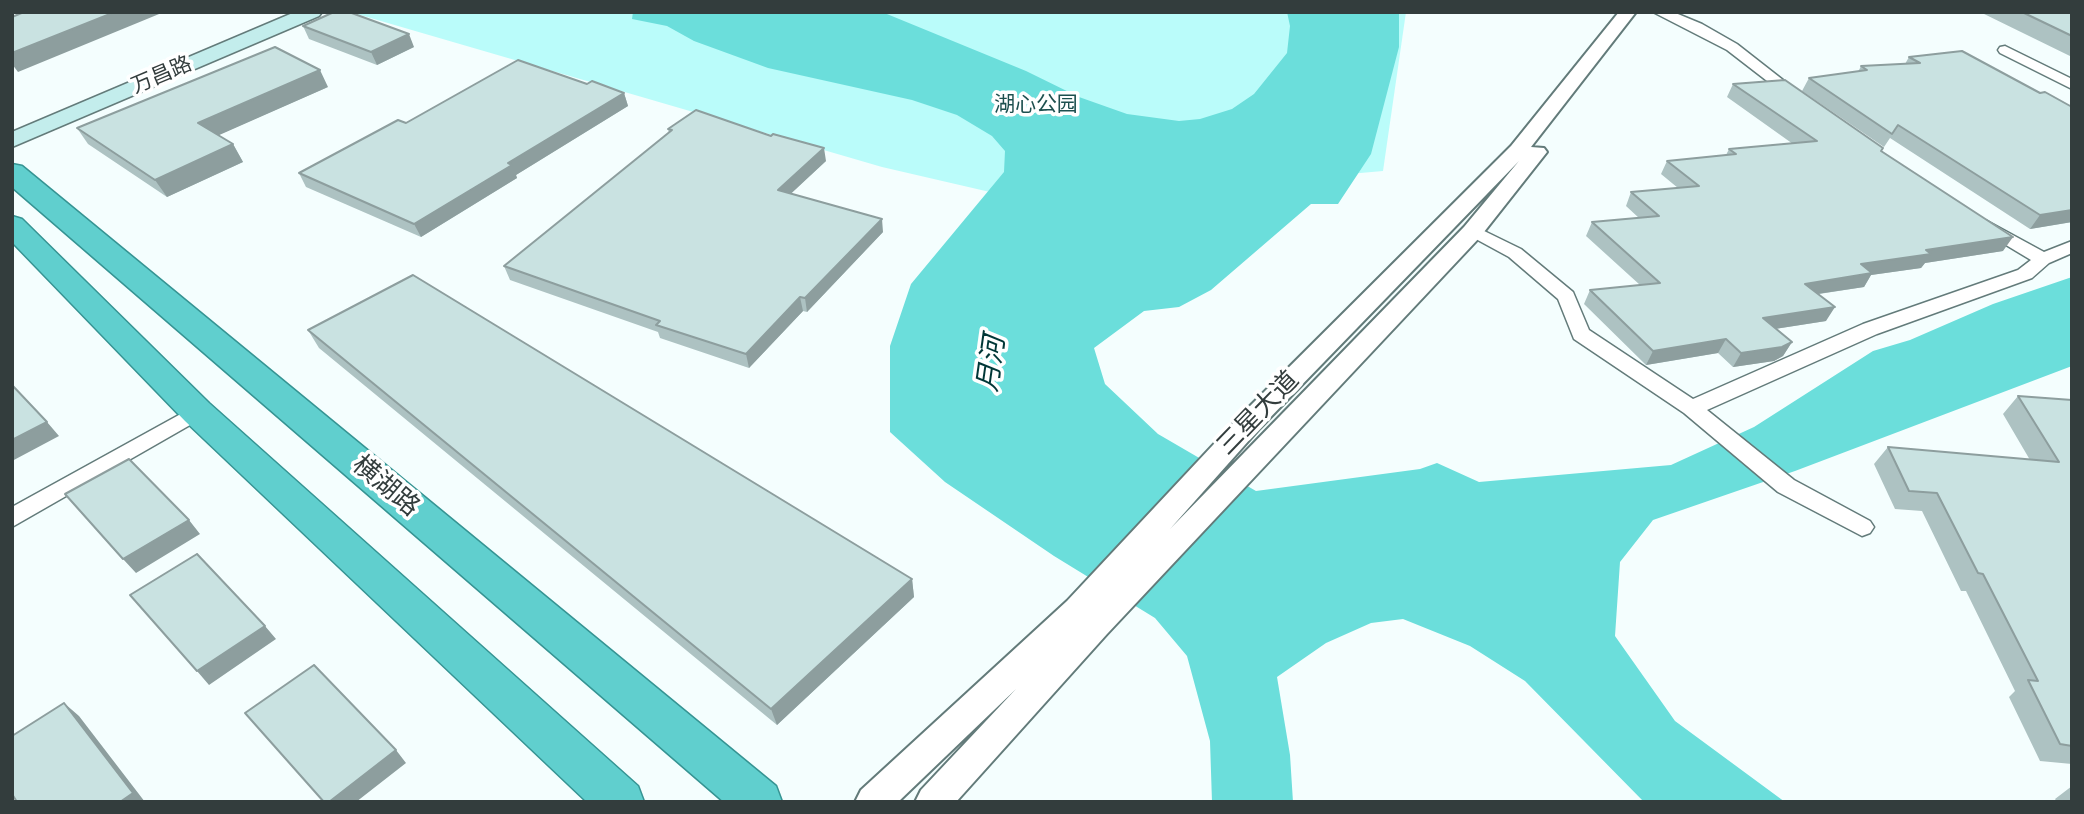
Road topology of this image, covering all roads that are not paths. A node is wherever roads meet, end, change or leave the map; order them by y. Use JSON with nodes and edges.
{"nodes":[{"id":1,"x":280,"y":12,"type":"edge"},
{"id":2,"x":312,"y":12,"type":"edge"},
{"id":3,"x":1628,"y":12,"type":"edge"},
{"id":4,"x":1645,"y":12,"type":"edge"},
{"id":5,"x":1660,"y":12,"type":"edge"},
{"id":6,"x":2005,"y":50,"type":"dead end"},
{"id":7,"x":2072,"y":85,"type":"edge"},
{"id":8,"x":1808,"y":106,"type":"edge"},
{"id":9,"x":12,"y":125,"type":"edge"},
{"id":10,"x":12,"y":140,"type":"edge"},
{"id":11,"x":12,"y":172,"type":"edge"},
{"id":12,"x":1972,"y":216,"type":"edge"},
{"id":13,"x":12,"y":225,"type":"edge"},
{"id":14,"x":1472,"y":232,"type":"junction"},
{"id":15,"x":2072,"y":247,"type":"edge"},
{"id":16,"x":2043,"y":259,"type":"junction"},
{"id":17,"x":1691,"y":408,"type":"junction"},
{"id":18,"x":197,"y":412,"type":"junction"},
{"id":19,"x":12,"y":518,"type":"edge"},
{"id":20,"x":1862,"y":527,"type":"dead end"},
{"id":21,"x":1087,"y":618,"type":"junction"},
{"id":22,"x":621,"y":802,"type":"edge"},
{"id":23,"x":759,"y":802,"type":"edge"},
{"id":24,"x":873,"y":802,"type":"edge"},
{"id":25,"x":933,"y":802,"type":"edge"}],
"edges":[{"from":1,"to":9,"type":"main road","name":"万昌路"},
{"from":2,"to":10,"type":"main road","name":"万昌路"},
{"from":3,"to":21,"type":"street","name":"三星大道"},
{"from":4,"to":14,"type":"street","name":"三星大道"},
{"from":5,"to":8,"type":"street"},
{"from":6,"to":7,"type":"street"},
{"from":11,"to":23,"type":"highway","name":"横湖路"},
{"from":12,"to":16,"type":"street"},
{"from":13,"to":18,"type":"highway"},
{"from":14,"to":17,"type":"street"},
{"from":14,"to":21,"type":"street","name":"三星大道"},
{"from":15,"to":16,"type":"street"},
{"from":16,"to":17,"type":"street"},
{"from":17,"to":20,"type":"street"},
{"from":18,"to":19,"type":"street"},
{"from":18,"to":22,"type":"highway"},
{"from":21,"to":24,"type":"street","name":"三星大道"},
{"from":21,"to":25,"type":"street","name":"三星大道"}]}
